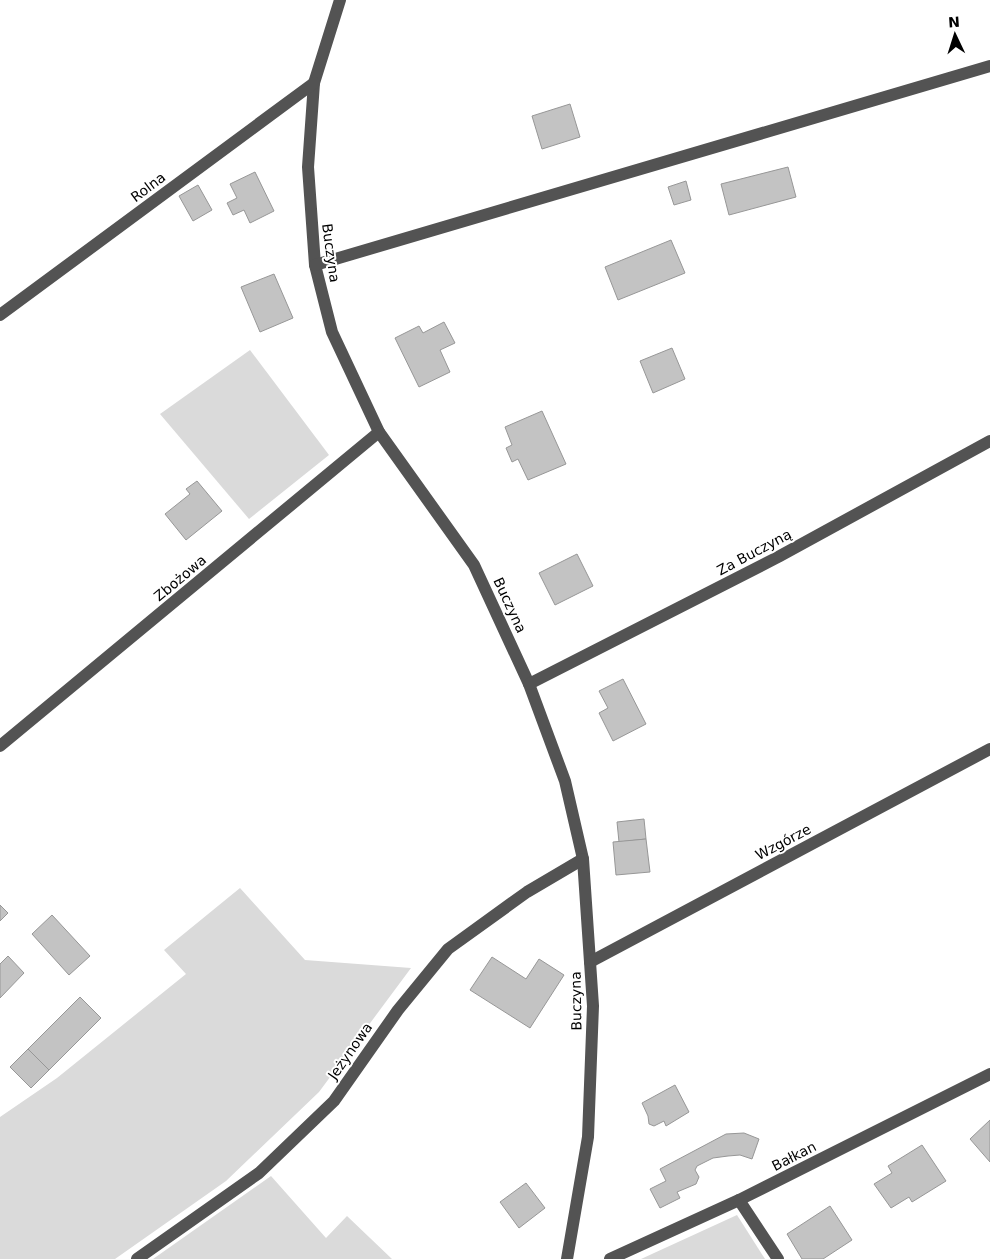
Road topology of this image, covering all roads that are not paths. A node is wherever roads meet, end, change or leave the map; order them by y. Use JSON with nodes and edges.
{"nodes":[{"id":1,"x":340,"y":0,"type":"edge"},
{"id":2,"x":990,"y":66,"type":"edge"},
{"id":3,"x":314,"y":83,"type":"junction"},
{"id":4,"x":315,"y":265,"type":"junction"},
{"id":5,"x":0,"y":315,"type":"edge"},
{"id":6,"x":379,"y":432,"type":"junction"},
{"id":7,"x":990,"y":441,"type":"edge"},
{"id":8,"x":529,"y":684,"type":"junction"},
{"id":9,"x":0,"y":746,"type":"edge"},
{"id":10,"x":990,"y":749,"type":"edge"},
{"id":11,"x":583,"y":859,"type":"junction"},
{"id":12,"x":590,"y":962,"type":"junction"},
{"id":13,"x":990,"y":1074,"type":"edge"},
{"id":14,"x":739,"y":1200,"type":"junction"},
{"id":15,"x":137,"y":1259,"type":"edge"},
{"id":16,"x":567,"y":1259,"type":"edge"},
{"id":17,"x":610,"y":1259,"type":"edge"},
{"id":18,"x":778,"y":1259,"type":"edge"}],
"edges":[{"from":1,"to":3,"type":"street","name":"Buczyna"},
{"from":2,"to":4,"type":"street"},
{"from":3,"to":4,"type":"street","name":"Buczyna"},
{"from":3,"to":5,"type":"street","name":"Rolna"},
{"from":4,"to":6,"type":"street","name":"Buczyna"},
{"from":6,"to":8,"type":"street","name":"Buczyna"},
{"from":6,"to":9,"type":"street","name":"Zbożowa"},
{"from":7,"to":8,"type":"street","name":"Za Buczyną"},
{"from":8,"to":11,"type":"street","name":"Buczyna"},
{"from":10,"to":12,"type":"street","name":"Wzgórze"},
{"from":11,"to":12,"type":"street","name":"Buczyna"},
{"from":11,"to":15,"type":"street","name":"Jeżynowa"},
{"from":12,"to":16,"type":"street","name":"Buczyna"},
{"from":13,"to":14,"type":"street","name":"Bałkan"},
{"from":14,"to":17,"type":"street","name":"Bałkan"},
{"from":14,"to":18,"type":"street"}]}
